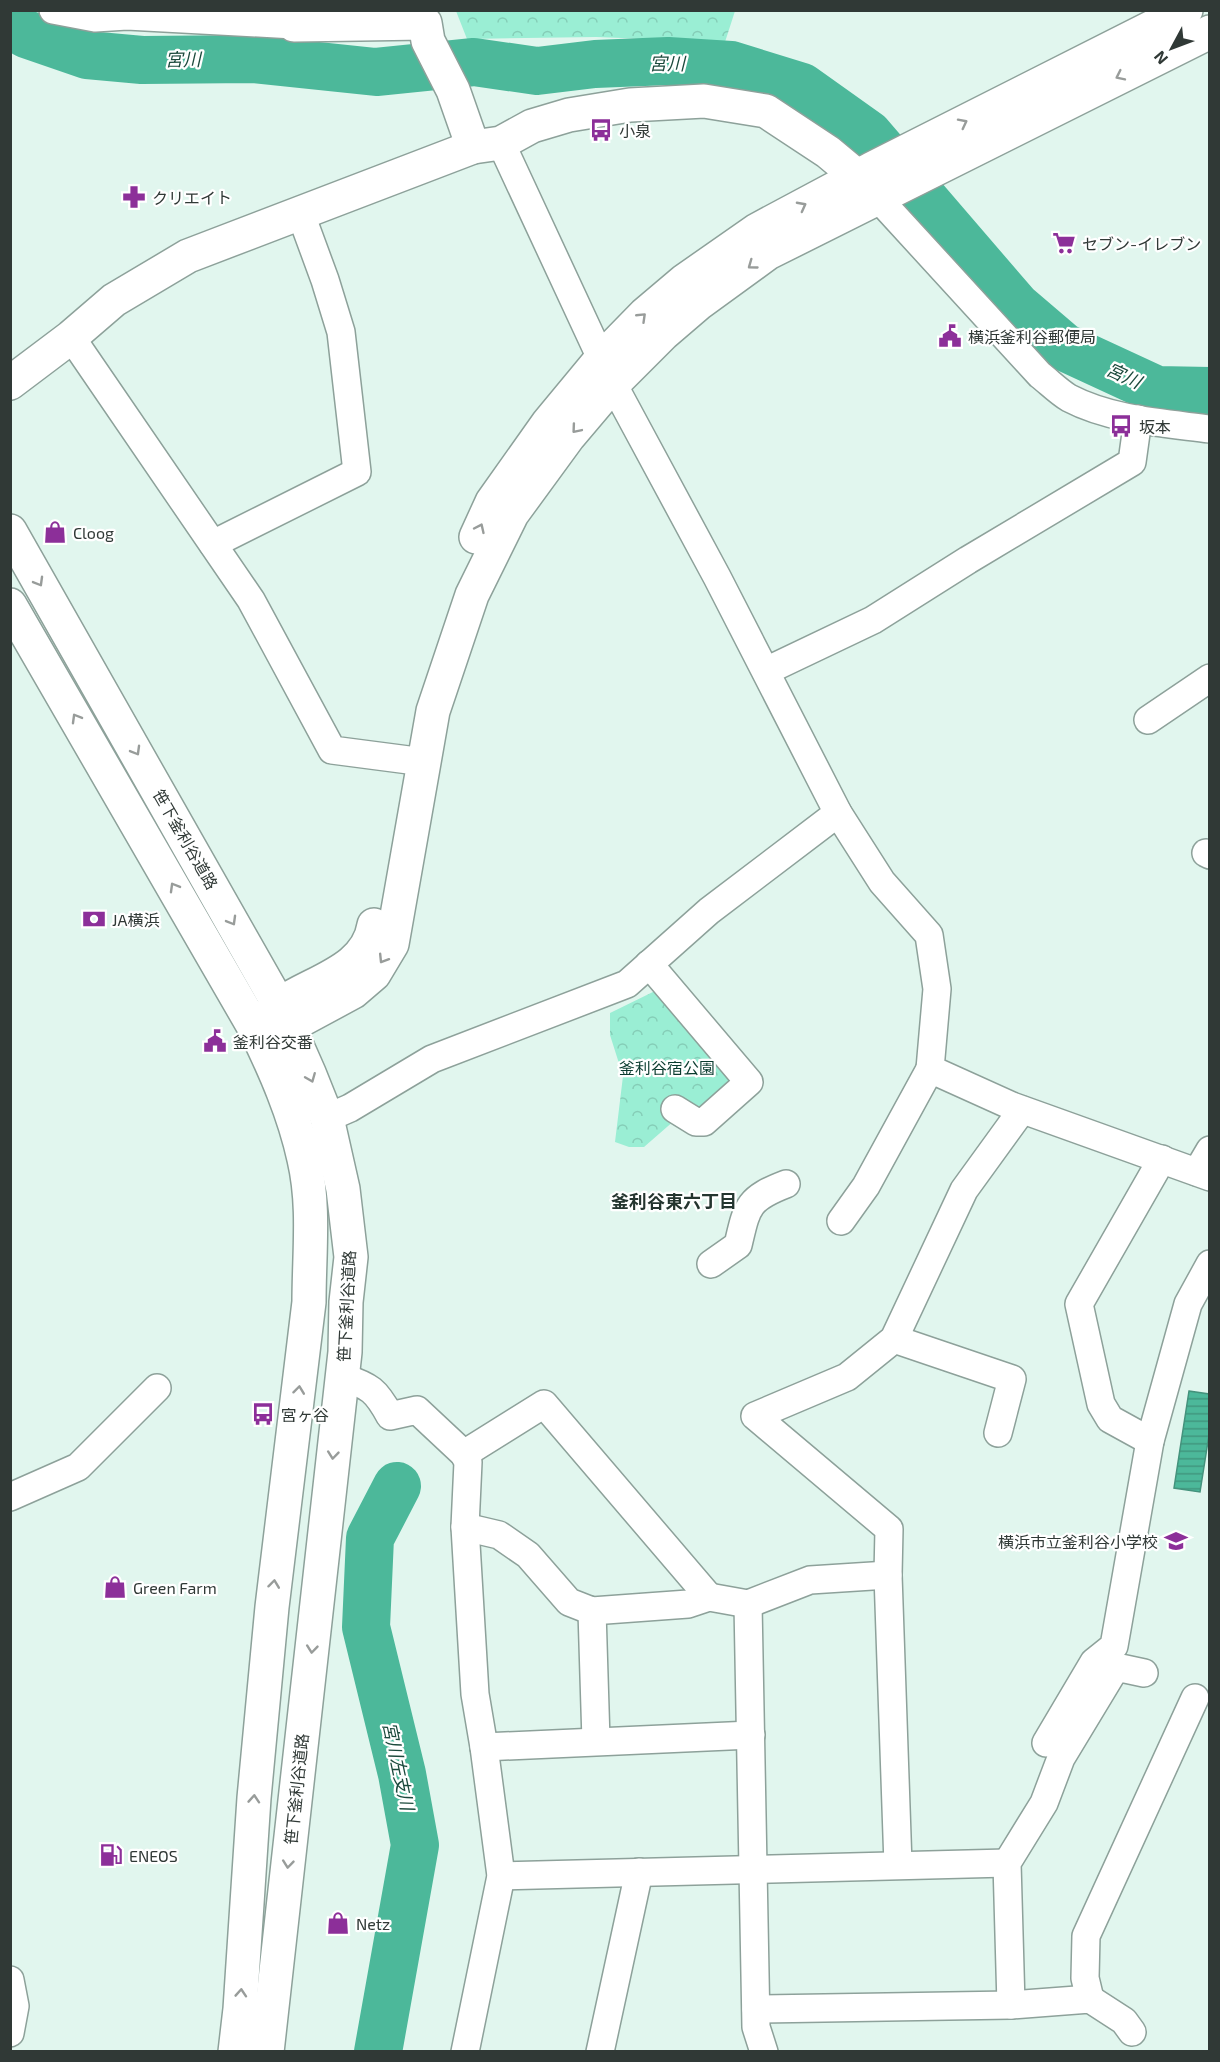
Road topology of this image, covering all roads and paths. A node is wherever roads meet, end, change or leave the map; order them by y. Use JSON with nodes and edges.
{"nodes":[{"id":1,"x":53,"y":10,"type":"edge"},
{"id":2,"x":1186,"y":10,"type":"edge"},
{"id":3,"x":126,"y":13,"type":"edge"},
{"id":4,"x":288,"y":18,"type":"edge"},
{"id":5,"x":425,"y":25,"type":"edge"},
{"id":6,"x":1209,"y":32,"type":"edge"},
{"id":7,"x":487,"y":145,"type":"junction"},
{"id":8,"x":921,"y":160,"type":"junction"},
{"id":9,"x":874,"y":183,"type":"junction"},
{"id":10,"x":300,"y":212,"type":"junction"},
{"id":11,"x":71,"y":337,"type":"junction"},
{"id":12,"x":607,"y":371,"type":"junction"},
{"id":13,"x":10,"y":383,"type":"edge"},
{"id":14,"x":1138,"y":419,"type":"junction"},
{"id":15,"x":1209,"y":429,"type":"edge"},
{"id":16,"x":10,"y":531,"type":"edge"},
{"id":17,"x":213,"y":544,"type":"junction"},
{"id":18,"x":10,"y":605,"type":"edge"},
{"id":19,"x":766,"y":671,"type":"junction"},
{"id":20,"x":1209,"y":678,"type":"edge"},
{"id":21,"x":1149,"y":720,"type":"dead end"},
{"id":22,"x":414,"y":760,"type":"junction"},
{"id":23,"x":838,"y":813,"type":"junction"},
{"id":24,"x":649,"y":964,"type":"junction"},
{"id":25,"x":284,"y":1015,"type":"junction"},
{"id":26,"x":255,"y":1029,"type":"junction"},
{"id":27,"x":930,"y":1069,"type":"junction"},
{"id":28,"x":675,"y":1109,"type":"dead end"},
{"id":29,"x":1022,"y":1110,"type":"junction"},
{"id":30,"x":327,"y":1118,"type":"junction"},
{"id":31,"x":1162,"y":1159,"type":"junction"},
{"id":32,"x":1205,"y":1166,"type":"edge"},
{"id":33,"x":786,"y":1184,"type":"dead end"},
{"id":34,"x":841,"y":1221,"type":"dead end"},
{"id":35,"x":711,"y":1264,"type":"dead end"},
{"id":36,"x":1209,"y":1264,"type":"edge"},
{"id":37,"x":894,"y":1339,"type":"junction"},
{"id":38,"x":342,"y":1377,"type":"junction"},
{"id":39,"x":157,"y":1388,"type":"dead end"},
{"id":40,"x":998,"y":1433,"type":"dead end"},
{"id":41,"x":1150,"y":1441,"type":"junction"},
{"id":42,"x":464,"y":1454,"type":"junction"},
{"id":43,"x":10,"y":1497,"type":"edge"},
{"id":44,"x":465,"y":1527,"type":"junction"},
{"id":45,"x":888,"y":1575,"type":"junction"},
{"id":46,"x":709,"y":1598,"type":"junction"},
{"id":47,"x":748,"y":1604,"type":"junction"},
{"id":48,"x":592,"y":1611,"type":"junction"},
{"id":49,"x":1144,"y":1673,"type":"dead end"},
{"id":50,"x":1195,"y":1698,"type":"dead end"},
{"id":51,"x":751,"y":1735,"type":"junction"},
{"id":52,"x":596,"y":1741,"type":"junction"},
{"id":53,"x":1046,"y":1743,"type":"dead end"},
{"id":54,"x":484,"y":1747,"type":"junction"},
{"id":55,"x":1007,"y":1863,"type":"junction"},
{"id":56,"x":898,"y":1865,"type":"junction"},
{"id":57,"x":753,"y":1869,"type":"junction"},
{"id":58,"x":639,"y":1872,"type":"junction"},
{"id":59,"x":501,"y":1876,"type":"junction"},
{"id":60,"x":10,"y":1980,"type":"edge"},
{"id":61,"x":1090,"y":1999,"type":"junction"},
{"id":62,"x":1011,"y":2005,"type":"junction"},
{"id":63,"x":756,"y":2009,"type":"junction"},
{"id":64,"x":1132,"y":2032,"type":"dead end"},
{"id":65,"x":10,"y":2033,"type":"edge"},
{"id":66,"x":235,"y":2052,"type":"edge"},
{"id":67,"x":267,"y":2052,"type":"edge"},
{"id":68,"x":465,"y":2052,"type":"edge"},
{"id":69,"x":600,"y":2052,"type":"edge"},
{"id":70,"x":764,"y":2052,"type":"edge"}],
"edges":[{"from":1,"to":3,"type":"street"},
{"from":8,"to":2,"type":"street","one_way":true},
{"from":3,"to":4,"type":"street"},
{"from":4,"to":5,"type":"street"},
{"from":5,"to":7,"type":"street"},
{"from":6,"to":8,"type":"street","one_way":true},
{"from":7,"to":9,"type":"street"},
{"from":7,"to":10,"type":"street"},
{"from":7,"to":12,"type":"street"},
{"from":8,"to":9,"type":"street"},
{"from":9,"to":12,"type":"street"},
{"from":9,"to":14,"type":"street"},
{"from":10,"to":11,"type":"street"},
{"from":10,"to":17,"type":"street"},
{"from":11,"to":13,"type":"street"},
{"from":11,"to":17,"type":"street"},
{"from":12,"to":19,"type":"street"},
{"from":12,"to":22,"type":"street"},
{"from":14,"to":15,"type":"street"},
{"from":14,"to":19,"type":"street"},
{"from":16,"to":25,"type":"street","name":"笹下釜利谷道路","one_way":true},
{"from":17,"to":22,"type":"street"},
{"from":26,"to":18,"type":"street","one_way":true},
{"from":19,"to":23,"type":"street"},
{"from":20,"to":21,"type":"street"},
{"from":22,"to":25,"type":"street"},
{"from":23,"to":24,"type":"street"},
{"from":23,"to":27,"type":"street"},
{"from":24,"to":28,"type":"street"},
{"from":24,"to":30,"type":"street"},
{"from":25,"to":26,"type":"street"},
{"from":25,"to":30,"type":"street","name":"笹下釜利谷道路","one_way":true},
{"from":66,"to":26,"type":"street","one_way":true},
{"from":27,"to":29,"type":"street"},
{"from":27,"to":34,"type":"street"},
{"from":29,"to":31,"type":"street"},
{"from":29,"to":37,"type":"street"},
{"from":30,"to":38,"type":"street","name":"笹下釜利谷道路"},
{"from":31,"to":32,"type":"street"},
{"from":31,"to":41,"type":"street"},
{"from":33,"to":35,"type":"street"},
{"from":36,"to":41,"type":"street"},
{"from":37,"to":40,"type":"street"},
{"from":37,"to":45,"type":"street"},
{"from":38,"to":42,"type":"street"},
{"from":38,"to":67,"type":"street","name":"笹下釜利谷道路","one_way":true},
{"from":39,"to":43,"type":"street"},
{"from":41,"to":53,"type":"street"},
{"from":42,"to":44,"type":"street"},
{"from":42,"to":46,"type":"street"},
{"from":44,"to":48,"type":"street"},
{"from":44,"to":54,"type":"street"},
{"from":45,"to":47,"type":"street"},
{"from":45,"to":56,"type":"street"},
{"from":46,"to":47,"type":"street"},
{"from":46,"to":48,"type":"street"},
{"from":47,"to":51,"type":"street"},
{"from":48,"to":52,"type":"street"},
{"from":49,"to":55,"type":"street"},
{"from":50,"to":61,"type":"street"},
{"from":51,"to":52,"type":"street"},
{"from":51,"to":57,"type":"street"},
{"from":52,"to":54,"type":"street"},
{"from":54,"to":59,"type":"street"},
{"from":55,"to":56,"type":"street"},
{"from":55,"to":62,"type":"street"},
{"from":56,"to":57,"type":"street"},
{"from":57,"to":58,"type":"street"},
{"from":57,"to":63,"type":"street"},
{"from":58,"to":59,"type":"street"},
{"from":58,"to":69,"type":"street"},
{"from":59,"to":68,"type":"street"},
{"from":60,"to":65,"type":"street"},
{"from":61,"to":62,"type":"street"},
{"from":61,"to":64,"type":"street"},
{"from":62,"to":63,"type":"street"},
{"from":63,"to":70,"type":"street"}]}
